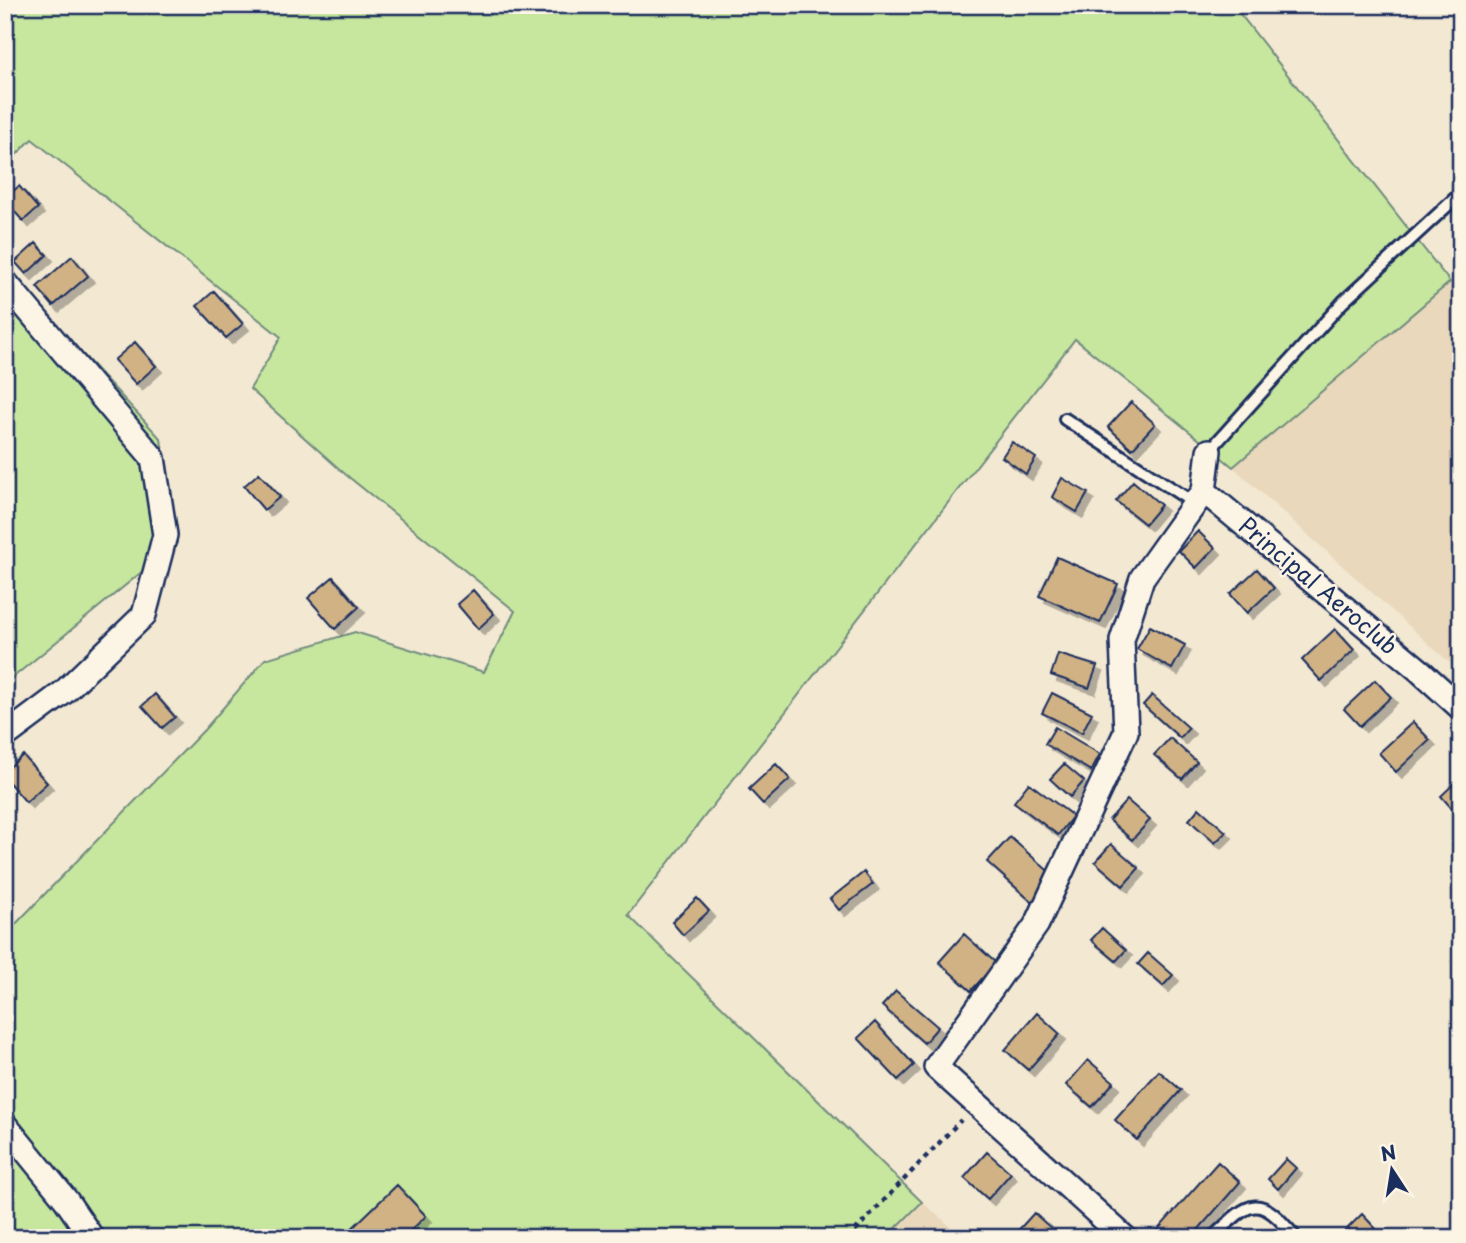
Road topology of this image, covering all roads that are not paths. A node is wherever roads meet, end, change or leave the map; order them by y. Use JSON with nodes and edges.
{"nodes":[{"id":1,"x":1461,"y":193,"type":"edge"},
{"id":2,"x":5,"y":282,"type":"edge"},
{"id":3,"x":1065,"y":419,"type":"dead end"},
{"id":4,"x":1209,"y":451,"type":"joint"},
{"id":5,"x":1199,"y":497,"type":"junction"},
{"id":6,"x":1461,"y":708,"type":"edge"},
{"id":7,"x":5,"y":736,"type":"edge"},
{"id":8,"x":5,"y":1125,"type":"edge"},
{"id":9,"x":92,"y":1238,"type":"edge"},
{"id":10,"x":1125,"y":1238,"type":"edge"},
{"id":11,"x":1212,"y":1238,"type":"edge"},
{"id":12,"x":1296,"y":1238,"type":"edge"}],
"edges":[{"from":1,"to":4,"type":"lane"},
{"from":2,"to":7,"type":"street"},
{"from":3,"to":5,"type":"lane"},
{"from":4,"to":5,"type":"street"},
{"from":5,"to":6,"type":"street","name":"Principal Aeroclub"},
{"from":5,"to":10,"type":"street"},
{"from":8,"to":9,"type":"street"},
{"from":11,"to":12,"type":"lane"}]}
